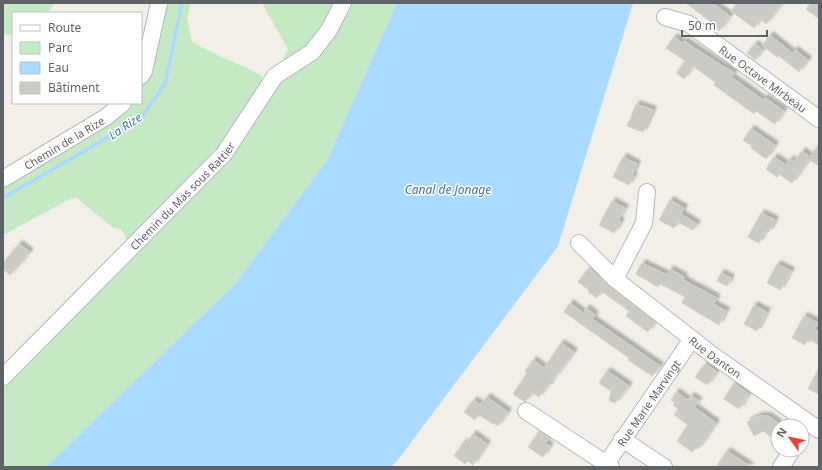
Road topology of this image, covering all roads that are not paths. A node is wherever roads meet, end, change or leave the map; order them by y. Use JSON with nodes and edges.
{"nodes":[{"id":1,"x":159,"y":3,"type":"edge"},
{"id":2,"x":343,"y":3,"type":"edge"},
{"id":3,"x":665,"y":17,"type":"dead end"},
{"id":4,"x":142,"y":74,"type":"edge"},
{"id":5,"x":121,"y":104,"type":"edge"},
{"id":6,"x":819,"y":119,"type":"edge"},
{"id":7,"x":3,"y":179,"type":"edge"},
{"id":8,"x":648,"y":192,"type":"dead end"},
{"id":9,"x":578,"y":243,"type":"dead end"},
{"id":10,"x":615,"y":279,"type":"junction"},
{"id":11,"x":692,"y":339,"type":"junction"},
{"id":12,"x":3,"y":377,"type":"edge"},
{"id":13,"x":526,"y":411,"type":"dead end"},
{"id":14,"x":794,"y":418,"type":"edge"},
{"id":15,"x":622,"y":439,"type":"junction"},
{"id":16,"x":787,"y":458,"type":"edge"},
{"id":17,"x":607,"y":466,"type":"edge"},
{"id":18,"x":664,"y":467,"type":"edge"},
{"id":19,"x":781,"y":467,"type":"edge"}],
"edges":[{"from":1,"to":4,"type":"street"},
{"from":2,"to":12,"type":"street","name":"Chemin du Mas sous Rattier"},
{"from":3,"to":6,"type":"street","name":"Rue Octave Mirbeau"},
{"from":5,"to":7,"type":"street","name":"Chemin de la Rize"},
{"from":8,"to":10,"type":"street"},
{"from":9,"to":10,"type":"street","name":"Rue Danton"},
{"from":10,"to":11,"type":"street","name":"Rue Danton"},
{"from":11,"to":14,"type":"street","name":"Rue Danton"},
{"from":11,"to":15,"type":"street","name":"Rue Marie Marvingt"},
{"from":13,"to":17,"type":"street"},
{"from":15,"to":17,"type":"street","name":"Rue Marie Marvingt"},
{"from":15,"to":18,"type":"street"},
{"from":16,"to":19,"type":"street"}]}
